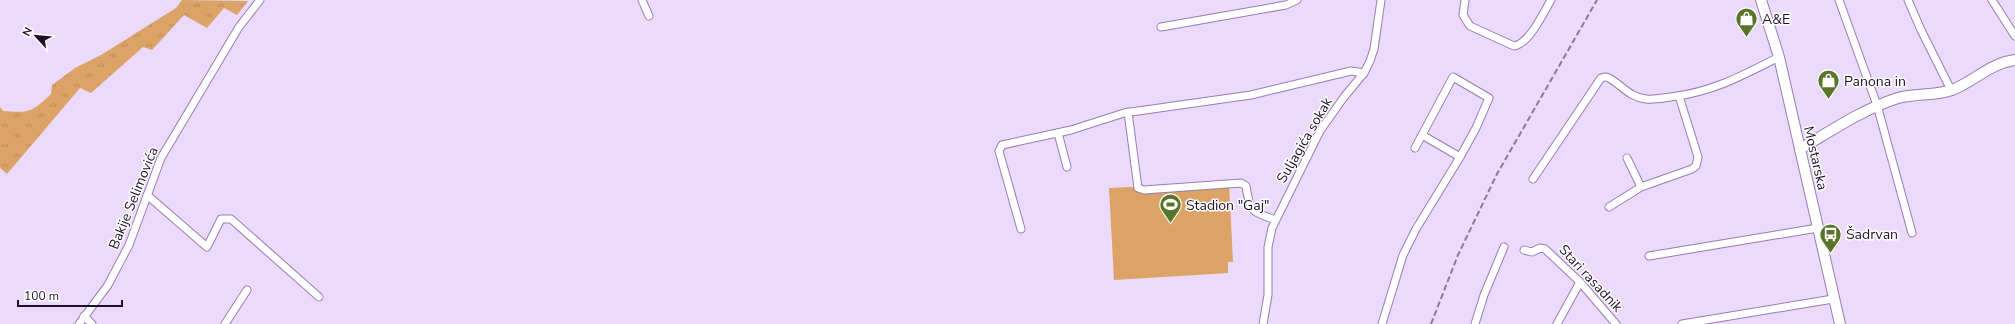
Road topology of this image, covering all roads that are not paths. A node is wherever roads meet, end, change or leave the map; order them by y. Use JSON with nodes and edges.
{"nodes":[{"id":1,"x":260,"y":0,"type":"edge"},
{"id":2,"x":642,"y":0,"type":"edge"},
{"id":3,"x":1297,"y":0,"type":"edge"},
{"id":4,"x":1381,"y":0,"type":"edge"},
{"id":5,"x":1465,"y":0,"type":"edge"},
{"id":6,"x":1551,"y":0,"type":"edge"},
{"id":7,"x":1761,"y":0,"type":"edge"},
{"id":8,"x":1839,"y":0,"type":"edge"},
{"id":9,"x":1908,"y":0,"type":"edge"},
{"id":10,"x":1992,"y":0,"type":"edge"},
{"id":11,"x":649,"y":16,"type":"dead end"},
{"id":12,"x":1161,"y":27,"type":"dead end"},
{"id":13,"x":2015,"y":36,"type":"edge"},
{"id":14,"x":1779,"y":57,"type":"junction"},
{"id":15,"x":2015,"y":60,"type":"edge"},
{"id":16,"x":1364,"y":73,"type":"junction"},
{"id":17,"x":1951,"y":90,"type":"junction"},
{"id":18,"x":1679,"y":96,"type":"junction"},
{"id":19,"x":1877,"y":105,"type":"junction"},
{"id":20,"x":1128,"y":112,"type":"junction"},
{"id":21,"x":1058,"y":133,"type":"junction"},
{"id":22,"x":1422,"y":135,"type":"junction"},
{"id":23,"x":1415,"y":148,"type":"dead end"},
{"id":24,"x":1800,"y":149,"type":"junction"},
{"id":25,"x":1460,"y":157,"type":"junction"},
{"id":26,"x":1627,"y":158,"type":"dead end"},
{"id":27,"x":1066,"y":166,"type":"dead end"},
{"id":28,"x":1533,"y":179,"type":"dead end"},
{"id":29,"x":1641,"y":187,"type":"junction"},
{"id":30,"x":147,"y":195,"type":"junction"},
{"id":31,"x":1609,"y":207,"type":"dead end"},
{"id":32,"x":1275,"y":220,"type":"junction"},
{"id":33,"x":1818,"y":228,"type":"junction"},
{"id":34,"x":1021,"y":229,"type":"dead end"},
{"id":35,"x":1912,"y":233,"type":"dead end"},
{"id":36,"x":1504,"y":247,"type":"dead end"},
{"id":37,"x":1524,"y":250,"type":"dead end"},
{"id":38,"x":1649,"y":256,"type":"dead end"},
{"id":39,"x":1580,"y":282,"type":"junction"},
{"id":40,"x":247,"y":290,"type":"dead end"},
{"id":41,"x":318,"y":297,"type":"dead end"},
{"id":42,"x":1833,"y":299,"type":"junction"},
{"id":43,"x":84,"y":316,"type":"junction"},
{"id":44,"x":79,"y":324,"type":"edge"},
{"id":45,"x":92,"y":324,"type":"edge"},
{"id":46,"x":225,"y":324,"type":"edge"},
{"id":47,"x":1263,"y":324,"type":"edge"},
{"id":48,"x":1382,"y":324,"type":"edge"},
{"id":49,"x":1476,"y":324,"type":"edge"},
{"id":50,"x":1557,"y":324,"type":"edge"},
{"id":51,"x":1616,"y":324,"type":"edge"},
{"id":52,"x":1682,"y":324,"type":"edge"},
{"id":53,"x":1840,"y":324,"type":"edge"}],
"edges":[{"from":1,"to":30,"type":"street","name":"Bakije Selimovića"},
{"from":2,"to":11,"type":"street"},
{"from":3,"to":12,"type":"street"},
{"from":4,"to":16,"type":"street","name":"Suljagića sokak"},
{"from":5,"to":6,"type":"street"},
{"from":7,"to":14,"type":"main road","name":"Mostarska"},
{"from":8,"to":19,"type":"street"},
{"from":9,"to":17,"type":"street"},
{"from":10,"to":13,"type":"street"},
{"from":14,"to":18,"type":"street"},
{"from":14,"to":24,"type":"main road","name":"Mostarska"},
{"from":15,"to":17,"type":"main road"},
{"from":16,"to":20,"type":"street"},
{"from":16,"to":32,"type":"street","name":"Suljagića sokak"},
{"from":17,"to":19,"type":"main road"},
{"from":18,"to":28,"type":"street"},
{"from":18,"to":29,"type":"street"},
{"from":19,"to":24,"type":"main road"},
{"from":19,"to":35,"type":"street"},
{"from":20,"to":21,"type":"street"},
{"from":20,"to":32,"type":"street"},
{"from":21,"to":27,"type":"street"},
{"from":21,"to":34,"type":"street"},
{"from":22,"to":23,"type":"street"},
{"from":22,"to":25,"type":"street"},
{"from":22,"to":25,"type":"street"},
{"from":24,"to":33,"type":"main road","name":"Mostarska"},
{"from":25,"to":48,"type":"street"},
{"from":26,"to":29,"type":"street"},
{"from":29,"to":31,"type":"street"},
{"from":30,"to":41,"type":"street"},
{"from":30,"to":43,"type":"street","name":"Bakije Selimovića"},
{"from":32,"to":47,"type":"street","name":"Suljagića sokak"},
{"from":33,"to":38,"type":"street"},
{"from":33,"to":42,"type":"main road","name":"Mostarska"},
{"from":36,"to":49,"type":"street"},
{"from":37,"to":39,"type":"street","name":"Stari rasadnik"},
{"from":39,"to":50,"type":"street"},
{"from":39,"to":51,"type":"street","name":"Stari rasadnik"},
{"from":40,"to":46,"type":"street"},
{"from":42,"to":52,"type":"street"},
{"from":42,"to":53,"type":"main road","name":"Mostarska"},
{"from":43,"to":44,"type":"street","name":"Bakije Selimovića"},
{"from":43,"to":45,"type":"street"}]}
